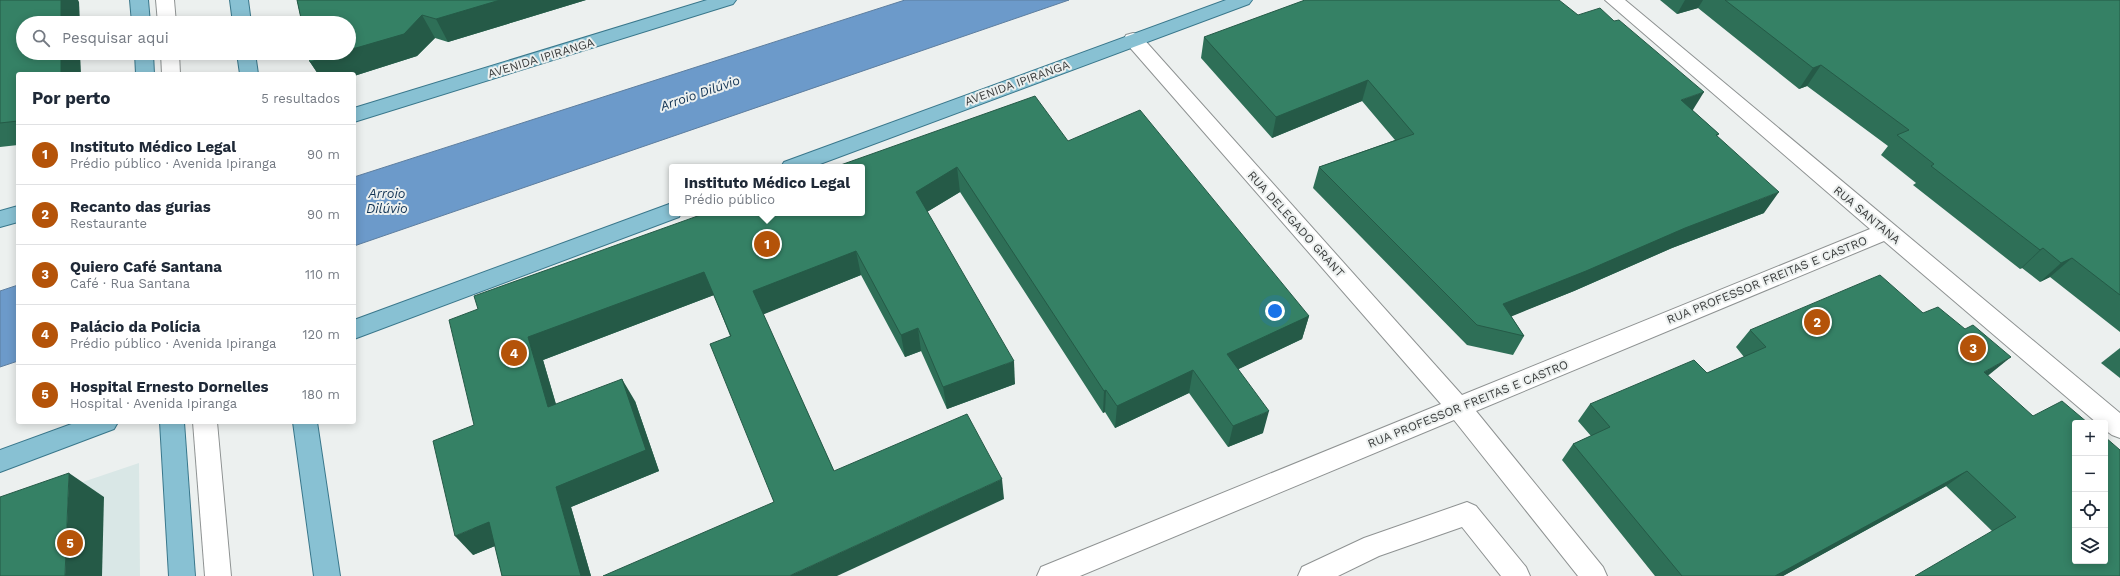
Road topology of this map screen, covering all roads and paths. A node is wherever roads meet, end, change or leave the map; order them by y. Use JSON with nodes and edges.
{"nodes":[{"id":1,"x":139,"y":0,"type":"edge"},
{"id":2,"x":165,"y":0,"type":"edge"},
{"id":3,"x":239,"y":0,"type":"edge"},
{"id":4,"x":727,"y":0,"type":"edge"},
{"id":5,"x":1243,"y":0,"type":"edge"},
{"id":6,"x":1614,"y":0,"type":"edge"},
{"id":7,"x":140,"y":16,"type":"edge"},
{"id":8,"x":166,"y":16,"type":"edge"},
{"id":9,"x":241,"y":16,"type":"edge"},
{"id":10,"x":1133,"y":39,"type":"junction"},
{"id":11,"x":145,"y":60,"type":"edge"},
{"id":12,"x":170,"y":60,"type":"edge"},
{"id":13,"x":247,"y":60,"type":"edge"},
{"id":14,"x":146,"y":72,"type":"edge"},
{"id":15,"x":171,"y":72,"type":"edge"},
{"id":16,"x":249,"y":72,"type":"edge"},
{"id":17,"x":356,"y":114,"type":"edge"},
{"id":18,"x":799,"y":164,"type":"edge"},
{"id":19,"x":669,"y":213,"type":"edge"},
{"id":20,"x":16,"y":215,"type":"edge"},
{"id":21,"x":0,"y":219,"type":"edge"},
{"id":22,"x":1886,"y":231,"type":"junction"},
{"id":23,"x":356,"y":329,"type":"edge"},
{"id":24,"x":1459,"y":408,"type":"junction"},
{"id":25,"x":101,"y":424,"type":"edge"},
{"id":26,"x":172,"y":424,"type":"edge"},
{"id":27,"x":205,"y":424,"type":"edge"},
{"id":28,"x":305,"y":424,"type":"edge"},
{"id":29,"x":2120,"y":428,"type":"edge"},
{"id":30,"x":0,"y":461,"type":"edge"},
{"id":31,"x":182,"y":576,"type":"edge"},
{"id":32,"x":218,"y":576,"type":"edge"},
{"id":33,"x":327,"y":576,"type":"edge"},
{"id":34,"x":1050,"y":576,"type":"edge"},
{"id":35,"x":1311,"y":576,"type":"edge"},
{"id":36,"x":1517,"y":576,"type":"edge"},
{"id":37,"x":1594,"y":576,"type":"edge"}],
"edges":[{"from":1,"to":7,"type":"main road"},
{"from":2,"to":8,"type":"street"},
{"from":3,"to":9,"type":"main road"},
{"from":4,"to":17,"type":"main road","name":"AVENIDA IPIRANGA"},
{"from":5,"to":10,"type":"main road","name":"AVENIDA IPIRANGA"},
{"from":6,"to":22,"type":"street","name":"RUA SANTANA"},
{"from":10,"to":18,"type":"main road","name":"AVENIDA IPIRANGA"},
{"from":10,"to":24,"type":"street","name":"RUA DELEGADO GRANT"},
{"from":11,"to":14,"type":"main road"},
{"from":12,"to":15,"type":"street"},
{"from":13,"to":16,"type":"main road"},
{"from":19,"to":23,"type":"main road"},
{"from":20,"to":21,"type":"main road"},
{"from":22,"to":24,"type":"street","name":"RUA PROFESSOR FREITAS E CASTRO"},
{"from":22,"to":29,"type":"street","name":"RUA SANTANA"},
{"from":24,"to":34,"type":"street","name":"RUA PROFESSOR FREITAS E CASTRO"},
{"from":24,"to":37,"type":"street","name":"RUA DELEGADO GRANT"},
{"from":25,"to":30,"type":"main road"},
{"from":26,"to":31,"type":"main road"},
{"from":27,"to":32,"type":"street"},
{"from":28,"to":33,"type":"main road"},
{"from":35,"to":36,"type":"street"}]}
